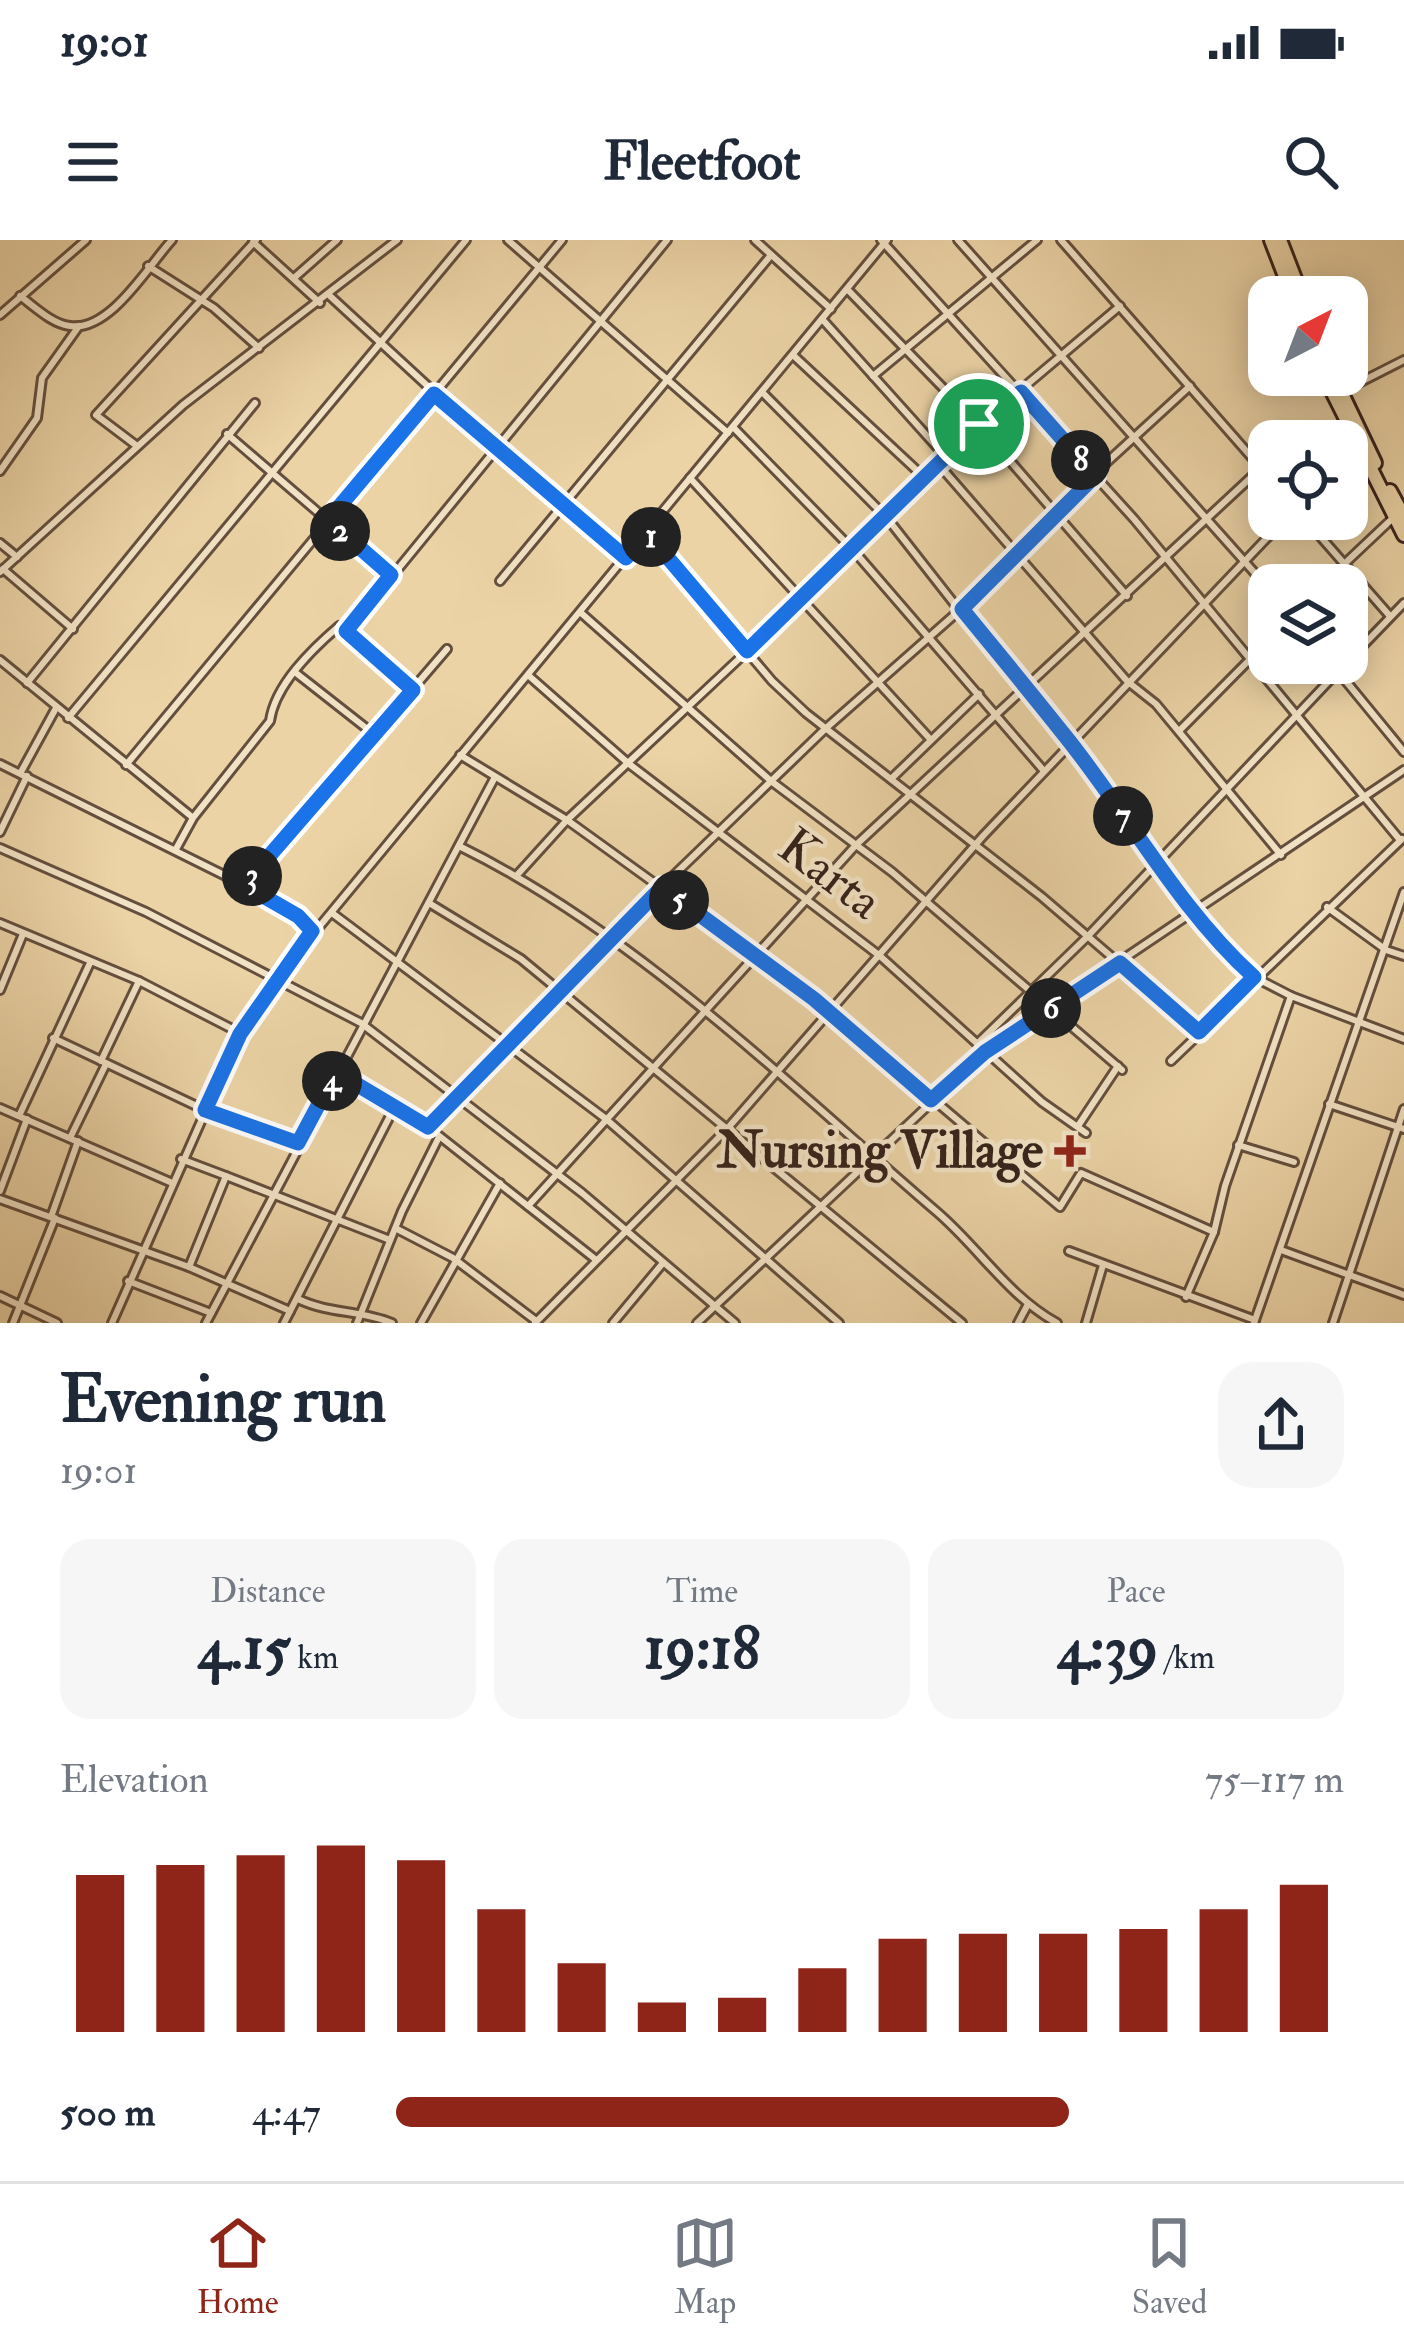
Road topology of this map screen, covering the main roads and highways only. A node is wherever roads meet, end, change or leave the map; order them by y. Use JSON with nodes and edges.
{"nodes":[{"id":1,"x":1271,"y":240,"type":"edge"},
{"id":2,"x":1280,"y":240,"type":"edge"},
{"id":3,"x":1288,"y":276,"type":"edge"},
{"id":4,"x":1291,"y":276,"type":"edge"},
{"id":5,"x":1368,"y":468,"type":"edge"},
{"id":6,"x":1399,"y":517,"type":"edge"},
{"id":7,"x":1404,"y":535,"type":"edge"}],
"edges":[{"from":1,"to":3,"type":"highway"},
{"from":2,"to":4,"type":"highway"},
{"from":5,"to":6,"type":"highway"},
{"from":6,"to":7,"type":"highway"}]}
